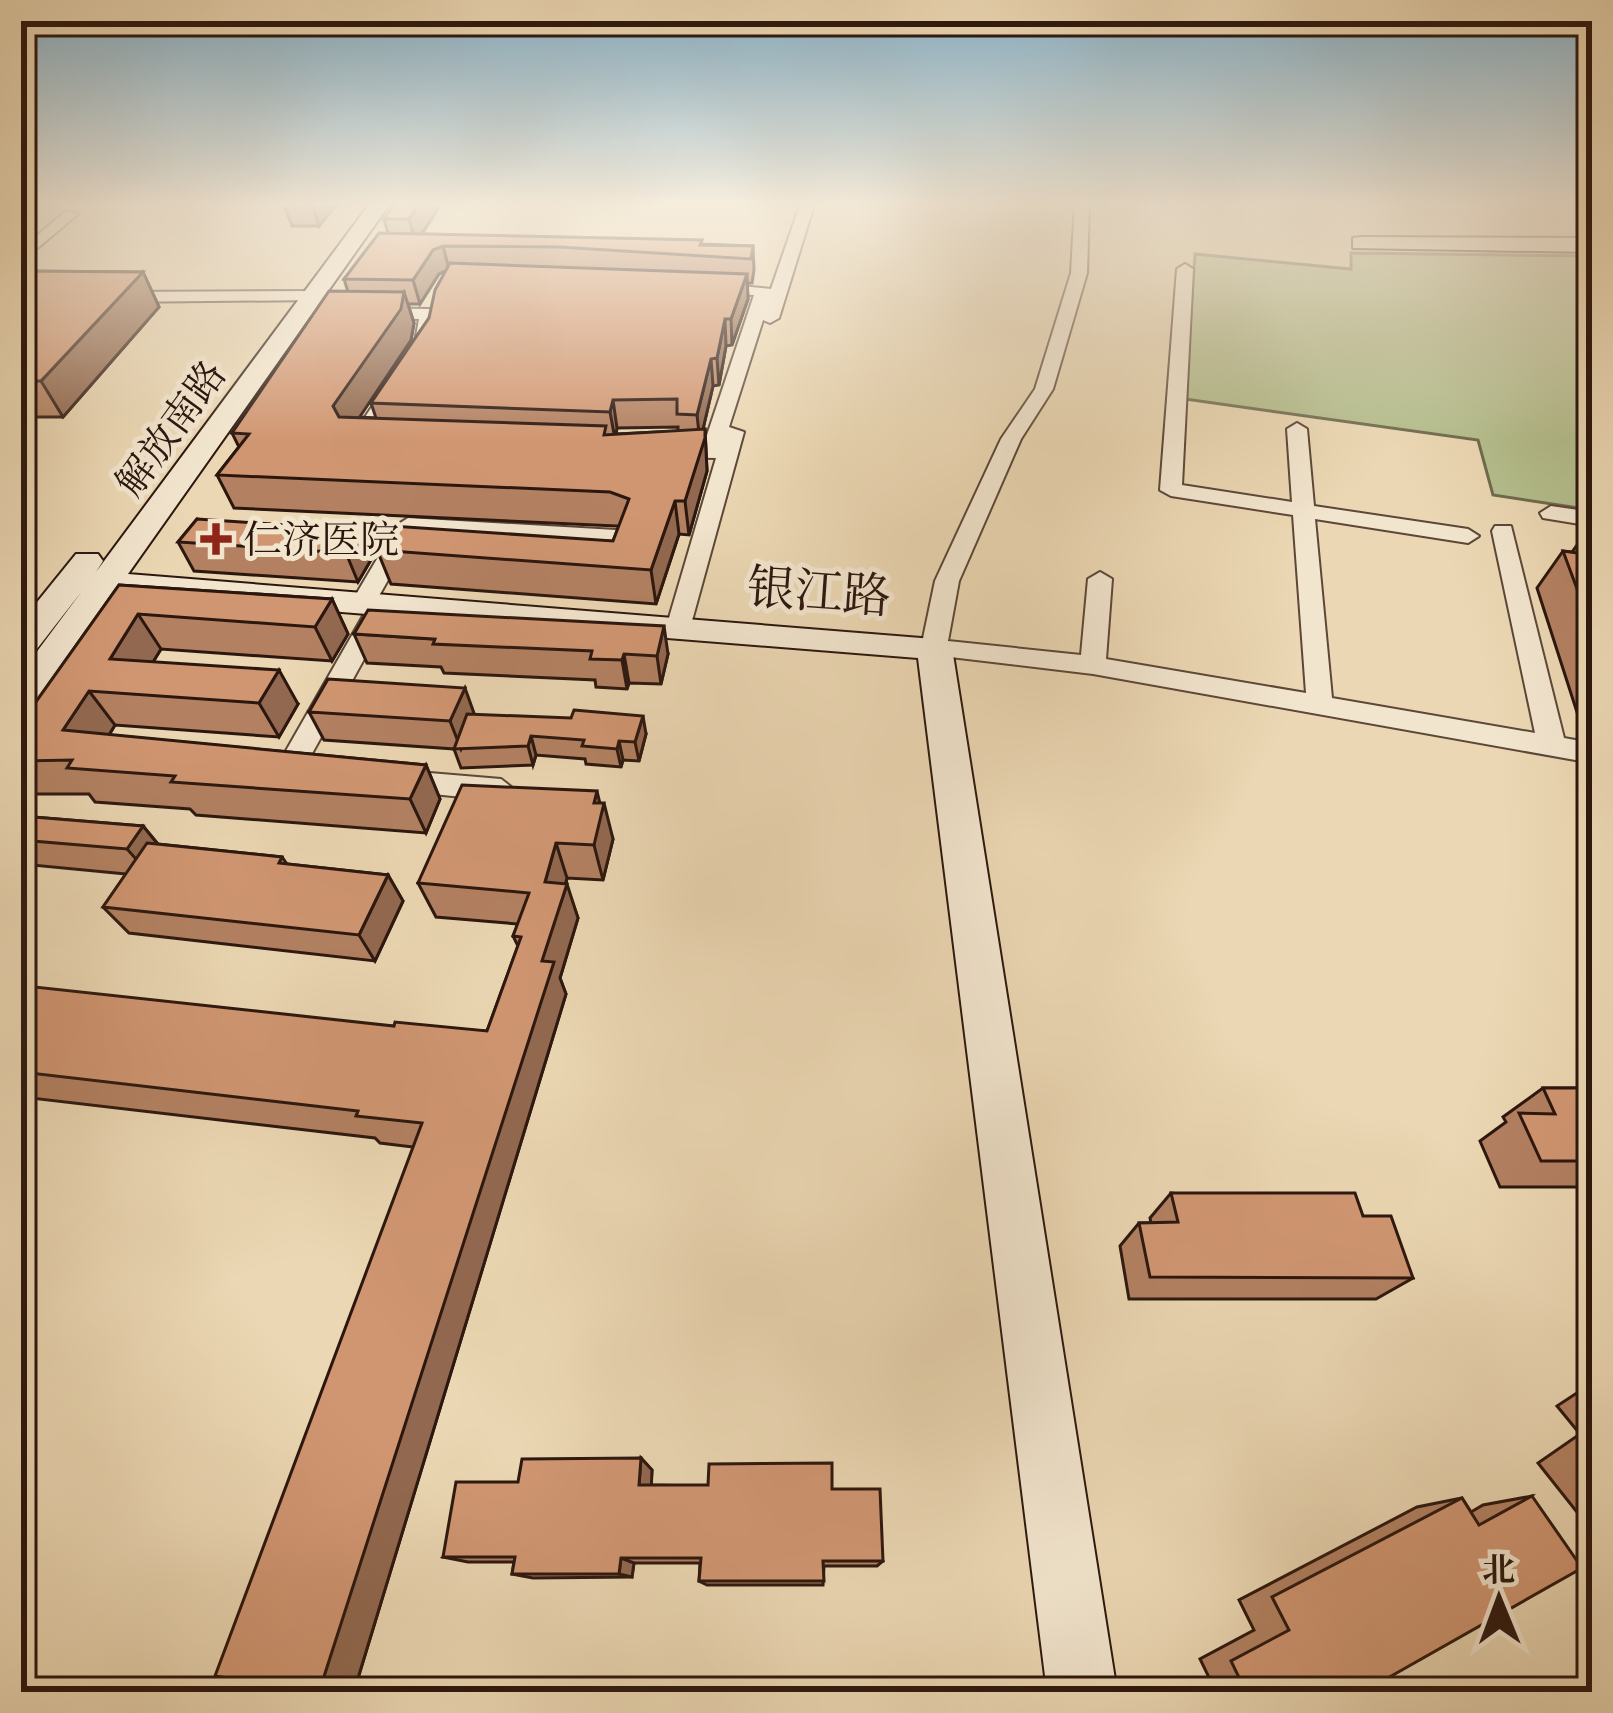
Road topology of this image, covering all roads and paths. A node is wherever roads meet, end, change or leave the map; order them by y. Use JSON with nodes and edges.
{"nodes":[{"id":1,"x":313,"y":282,"type":"edge"},
{"id":2,"x":317,"y":282,"type":"edge"},
{"id":3,"x":782,"y":282,"type":"edge"},
{"id":4,"x":1076,"y":282,"type":"edge"},
{"id":5,"x":1183,"y":282,"type":"edge"},
{"id":6,"x":698,"y":288,"type":"edge"},
{"id":7,"x":88,"y":297,"type":"edge"},
{"id":8,"x":302,"y":301,"type":"junction"},
{"id":9,"x":1297,"y":429,"type":"dead end"},
{"id":10,"x":382,"y":442,"type":"edge"},
{"id":11,"x":640,"y":450,"type":"edge"},
{"id":12,"x":1304,"y":511,"type":"junction"},
{"id":13,"x":1551,"y":513,"type":"dead end"},
{"id":14,"x":1592,"y":520,"type":"edge"},
{"id":15,"x":1503,"y":531,"type":"dead end"},
{"id":16,"x":1468,"y":536,"type":"dead end"},
{"id":17,"x":616,"y":537,"type":"edge"},
{"id":18,"x":1100,"y":579,"type":"dead end"},
{"id":19,"x":89,"y":582,"type":"junction"},
{"id":20,"x":373,"y":604,"type":"junction"},
{"id":21,"x":678,"y":628,"type":"junction"},
{"id":22,"x":22,"y":644,"type":"edge"},
{"id":23,"x":934,"y":648,"type":"junction"},
{"id":24,"x":1093,"y":665,"type":"junction"},
{"id":25,"x":21,"y":698,"type":"edge"},
{"id":26,"x":1320,"y":706,"type":"junction"},
{"id":27,"x":1552,"y":747,"type":"junction"},
{"id":28,"x":1592,"y":753,"type":"edge"},
{"id":29,"x":289,"y":770,"type":"edge"},
{"id":30,"x":358,"y":776,"type":"edge"},
{"id":31,"x":542,"y":794,"type":"edge"},
{"id":32,"x":1082,"y":1692,"type":"edge"}],
"edges":[{"from":1,"to":8,"type":"street","name":"解放南路"},
{"from":2,"to":8,"type":"street","name":"解放南路"},
{"from":3,"to":21,"type":"street"},
{"from":4,"to":23,"type":"street"},
{"from":5,"to":12,"type":"street"},
{"from":6,"to":11,"type":"street"},
{"from":7,"to":8,"type":"street"},
{"from":8,"to":10,"type":"street"},
{"from":8,"to":19,"type":"street","name":"解放南路"},
{"from":9,"to":12,"type":"street"},
{"from":12,"to":16,"type":"street"},
{"from":12,"to":26,"type":"street"},
{"from":13,"to":14,"type":"street"},
{"from":15,"to":27,"type":"street"},
{"from":17,"to":20,"type":"street"},
{"from":18,"to":24,"type":"street"},
{"from":19,"to":20,"type":"street","name":"银江路"},
{"from":19,"to":22,"type":"street","name":"解放南路"},
{"from":19,"to":25,"type":"street","name":"解放南路"},
{"from":20,"to":21,"type":"street","name":"银江路"},
{"from":20,"to":29,"type":"street"},
{"from":21,"to":23,"type":"street","name":"银江路"},
{"from":23,"to":24,"type":"street","name":"银江路"},
{"from":23,"to":32,"type":"street"},
{"from":24,"to":26,"type":"street","name":"银江路"},
{"from":26,"to":27,"type":"street","name":"银江路"},
{"from":27,"to":28,"type":"street","name":"银江路"},
{"from":30,"to":31,"type":"street"}]}
